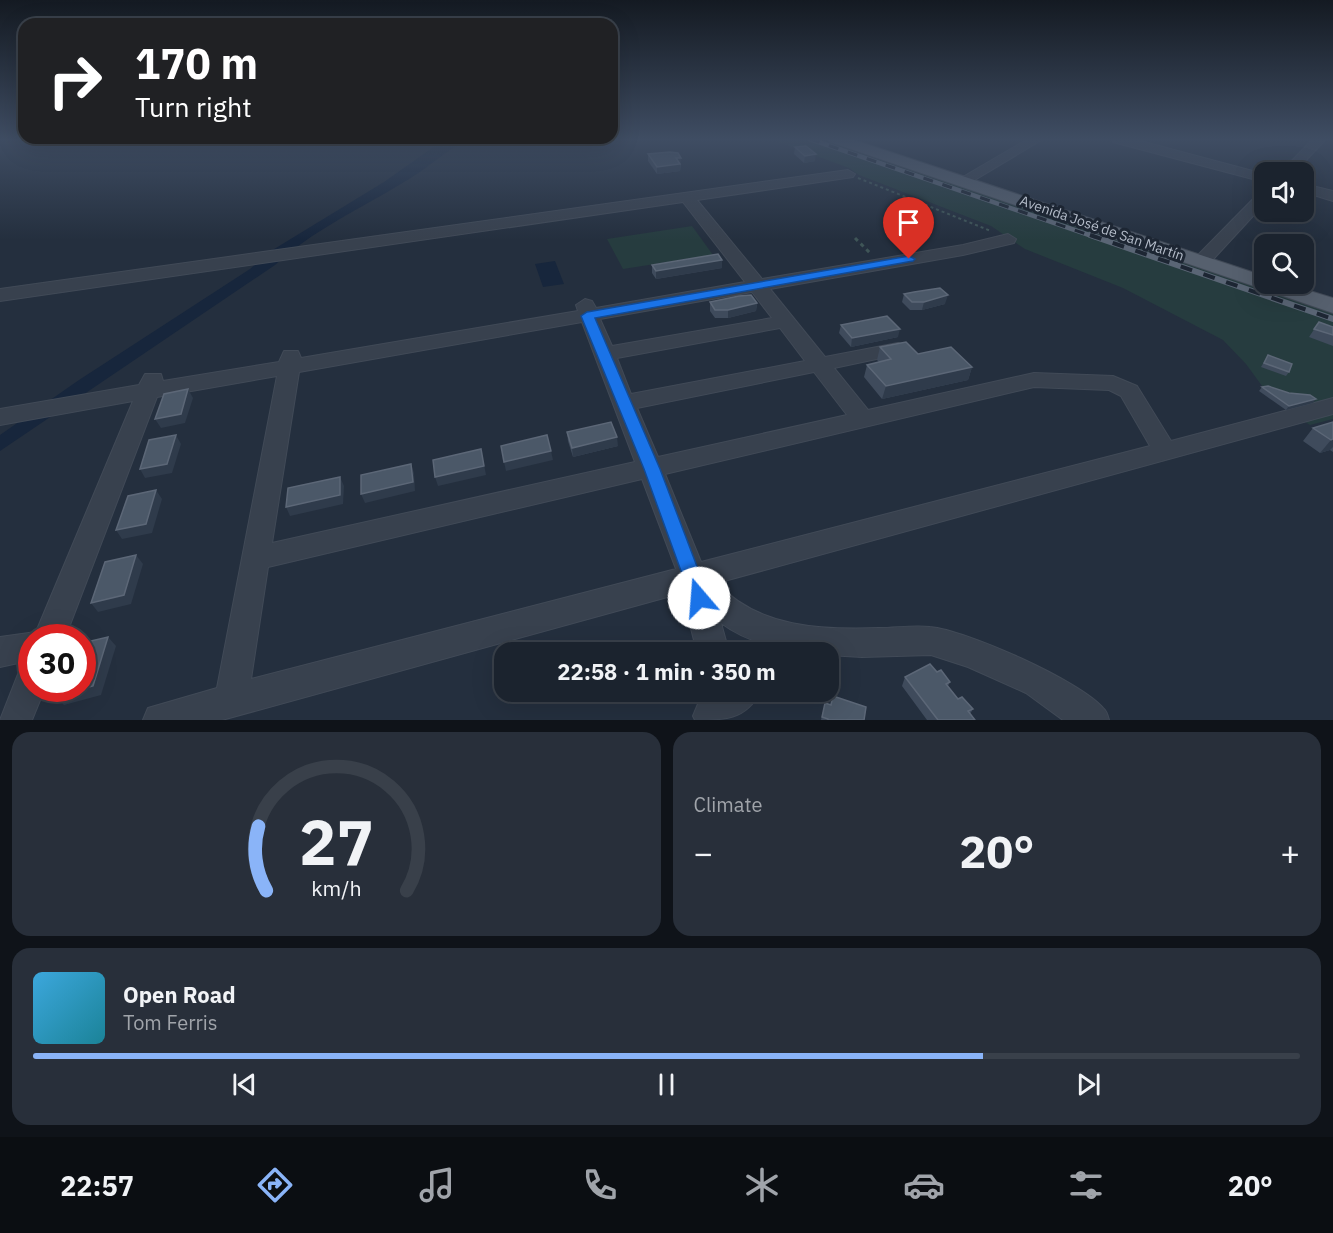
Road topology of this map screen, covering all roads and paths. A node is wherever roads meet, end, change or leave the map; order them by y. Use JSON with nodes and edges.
{"nodes":[{"id":1,"x":938,"y":173,"type":"edge"},
{"id":2,"x":978,"y":173,"type":"edge"},
{"id":3,"x":848,"y":174,"type":"joint"},
{"id":4,"x":963,"y":181,"type":"junction"},
{"id":5,"x":1314,"y":191,"type":"edge"},
{"id":6,"x":1333,"y":196,"type":"edge"},
{"id":7,"x":687,"y":197,"type":"junction"},
{"id":8,"x":1254,"y":206,"type":"edge"},
{"id":9,"x":1002,"y":237,"type":"joint"},
{"id":10,"x":855,"y":238,"type":"dead end"},
{"id":11,"x":877,"y":259,"type":"junction"},
{"id":12,"x":1201,"y":262,"type":"junction"},
{"id":13,"x":1254,"y":279,"type":"edge"},
{"id":14,"x":754,"y":281,"type":"junction"},
{"id":15,"x":1298,"y":294,"type":"edge"},
{"id":16,"x":0,"y":295,"type":"edge"},
{"id":17,"x":1333,"y":306,"type":"edge"},
{"id":18,"x":586,"y":310,"type":"junction"},
{"id":19,"x":785,"y":321,"type":"junction"},
{"id":20,"x":898,"y":349,"type":"edge"},
{"id":21,"x":604,"y":354,"type":"junction"},
{"id":22,"x":290,"y":360,"type":"junction"},
{"id":23,"x":819,"y":364,"type":"junction"},
{"id":24,"x":152,"y":384,"type":"junction"},
{"id":25,"x":624,"y":403,"type":"junction"},
{"id":26,"x":0,"y":405,"type":"edge"},
{"id":27,"x":1333,"y":406,"type":"edge"},
{"id":28,"x":0,"y":417,"type":"edge"},
{"id":29,"x":863,"y":420,"type":"junction"},
{"id":30,"x":1165,"y":451,"type":"junction"},
{"id":31,"x":652,"y":469,"type":"junction"},
{"id":32,"x":254,"y":559,"type":"junction"},
{"id":33,"x":693,"y":577,"type":"junction"},
{"id":34,"x":55,"y":624,"type":"edge"},
{"id":35,"x":710,"y":642,"type":"edge"},
{"id":36,"x":807,"y":642,"type":"edge"},
{"id":37,"x":839,"y":646,"type":"edge"},
{"id":38,"x":18,"y":648,"type":"edge"},
{"id":39,"x":0,"y":652,"type":"edge"},
{"id":40,"x":231,"y":701,"type":"junction"},
{"id":41,"x":23,"y":702,"type":"edge"},
{"id":42,"x":15,"y":720,"type":"edge"},
{"id":43,"x":160,"y":720,"type":"edge"},
{"id":44,"x":1092,"y":720,"type":"edge"}],
"edges":[{"from":1,"to":4,"type":"main road","name":"Avenida José de San Martín"},
{"from":2,"to":4,"type":"street"},
{"from":3,"to":7,"type":"street"},
{"from":3,"to":9,"type":"path"},
{"from":4,"to":12,"type":"main road","name":"Avenida José de San Martín"},
{"from":5,"to":6,"type":"street"},
{"from":7,"to":14,"type":"street"},
{"from":7,"to":16,"type":"street"},
{"from":8,"to":12,"type":"street"},
{"from":9,"to":11,"type":"street"},
{"from":10,"to":11,"type":"path"},
{"from":11,"to":14,"type":"street"},
{"from":12,"to":13,"type":"main road","name":"Avenida José de San Martín"},
{"from":14,"to":18,"type":"street"},
{"from":14,"to":19,"type":"street"},
{"from":15,"to":17,"type":"main road","name":"Avenida José de San Martín"},
{"from":18,"to":21,"type":"street"},
{"from":18,"to":22,"type":"street"},
{"from":19,"to":21,"type":"street"},
{"from":19,"to":23,"type":"street"},
{"from":20,"to":23,"type":"street"},
{"from":21,"to":25,"type":"street"},
{"from":22,"to":24,"type":"street"},
{"from":22,"to":32,"type":"street"},
{"from":23,"to":25,"type":"street"},
{"from":23,"to":29,"type":"street"},
{"from":24,"to":26,"type":"street"},
{"from":24,"to":28,"type":"street"},
{"from":24,"to":34,"type":"street"},
{"from":25,"to":31,"type":"street"},
{"from":27,"to":30,"type":"street"},
{"from":29,"to":30,"type":"street"},
{"from":29,"to":31,"type":"street"},
{"from":30,"to":33,"type":"street"},
{"from":31,"to":32,"type":"street"},
{"from":31,"to":33,"type":"street"},
{"from":32,"to":40,"type":"street"},
{"from":33,"to":35,"type":"street"},
{"from":33,"to":36,"type":"street"},
{"from":33,"to":40,"type":"street"},
{"from":37,"to":44,"type":"street"},
{"from":38,"to":39,"type":"street"},
{"from":40,"to":43,"type":"street"},
{"from":41,"to":42,"type":"street"}]}
